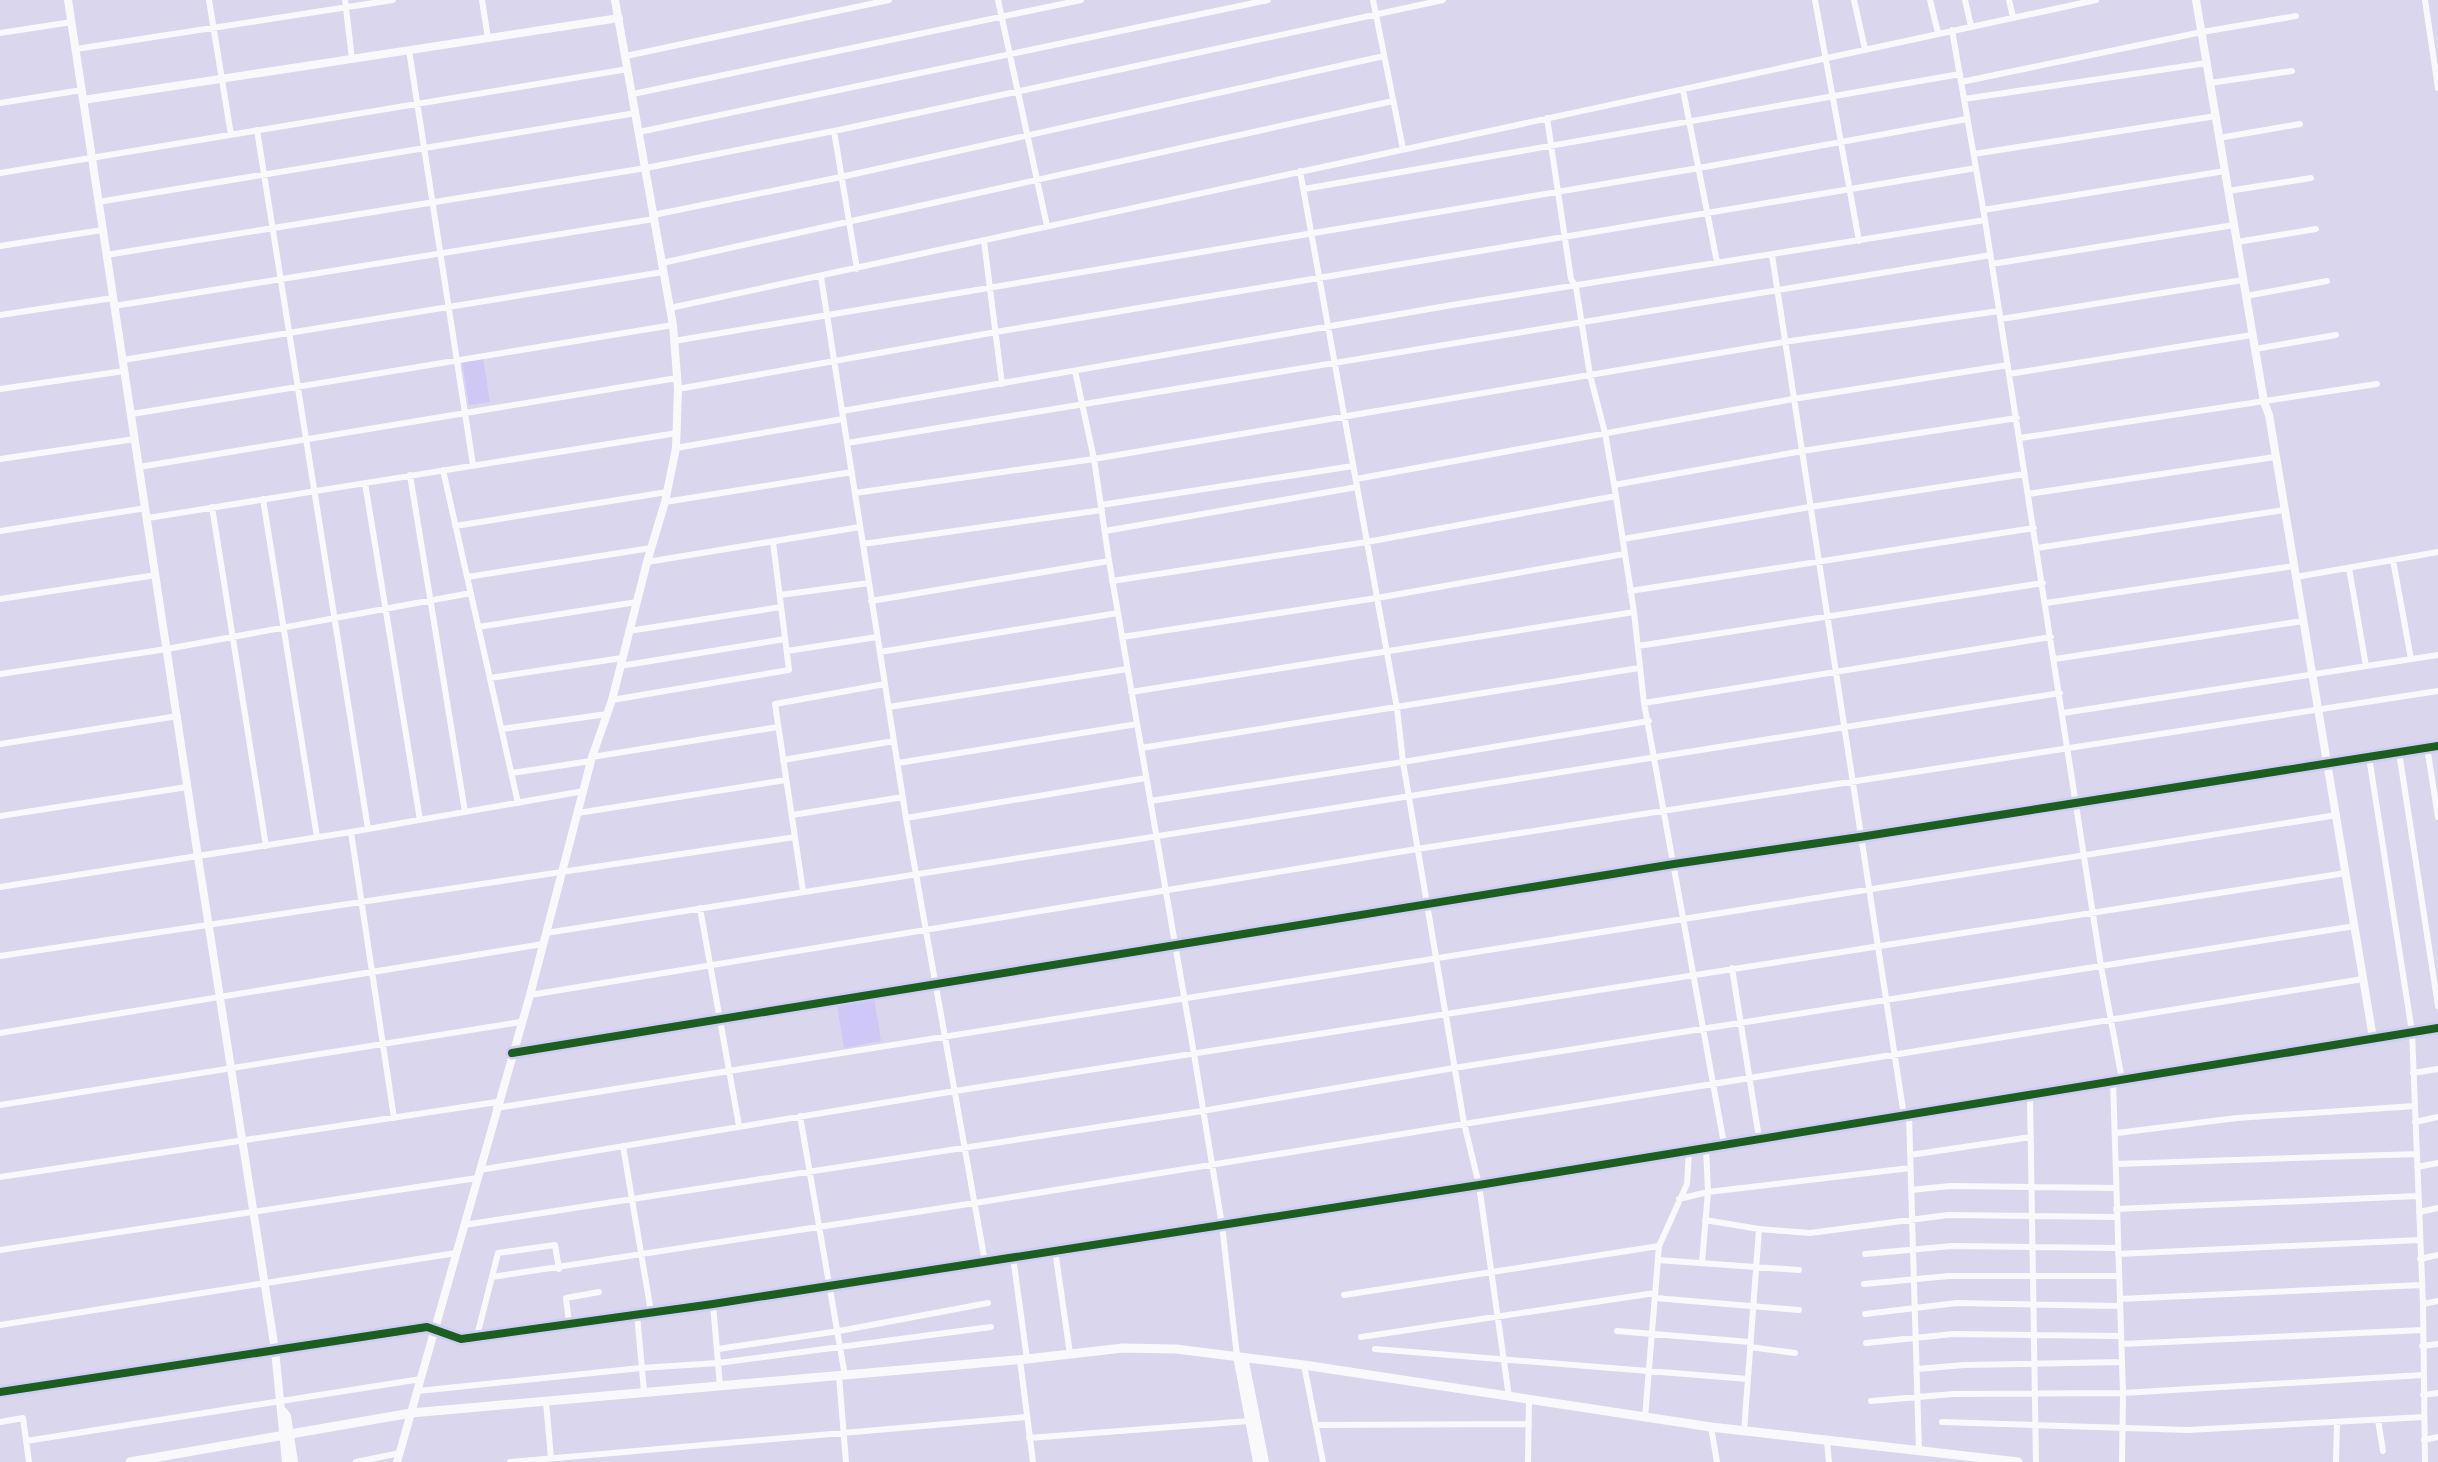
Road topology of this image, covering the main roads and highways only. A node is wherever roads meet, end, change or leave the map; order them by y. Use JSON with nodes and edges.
{"nodes":[{"id":1,"x":130,"y":1462,"type":"edge"},
{"id":2,"x":2018,"y":1462,"type":"edge"}],
"edges":[{"from":1,"to":2,"type":"main road"}]}
